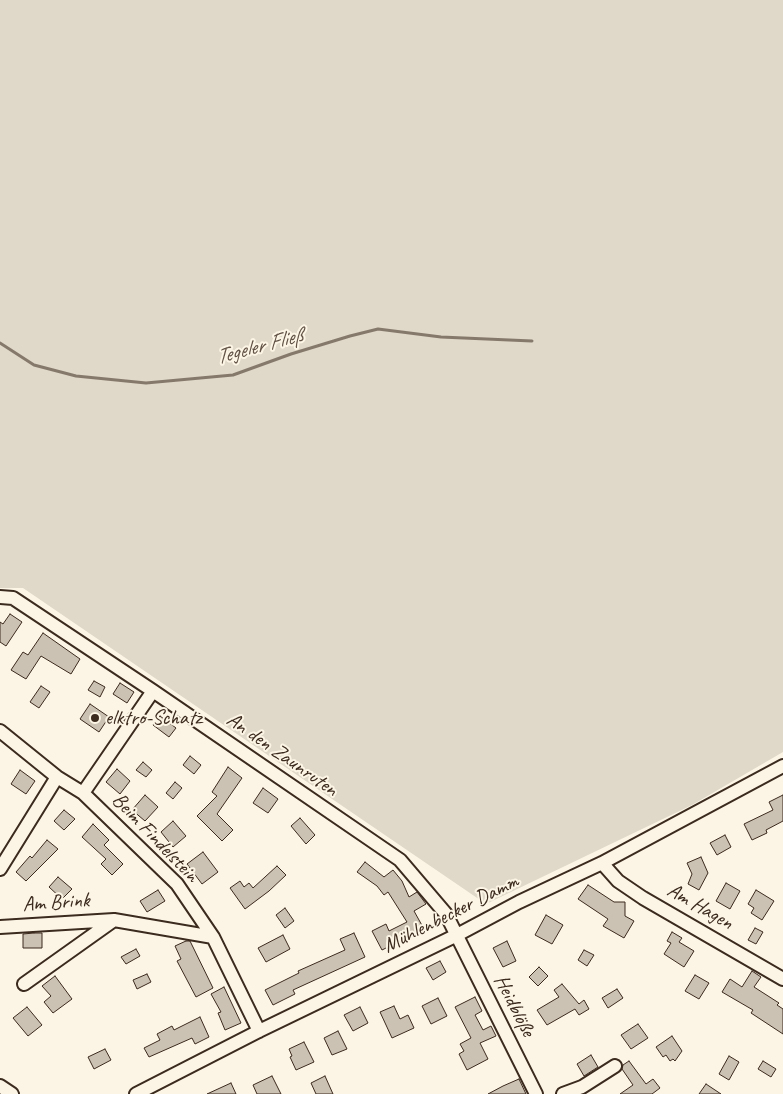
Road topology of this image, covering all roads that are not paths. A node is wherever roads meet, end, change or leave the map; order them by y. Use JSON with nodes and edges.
{"nodes":[{"id":1,"x":6,"y":598,"type":"edge"},
{"id":2,"x":153,"y":690,"type":"junction"},
{"id":3,"x":0,"y":731,"type":"edge"},
{"id":4,"x":783,"y":766,"type":"edge"},
{"id":5,"x":56,"y":777,"type":"junction"},
{"id":6,"x":83,"y":793,"type":"junction"},
{"id":7,"x":602,"y":863,"type":"junction"},
{"id":8,"x":0,"y":869,"type":"edge"},
{"id":9,"x":114,"y":920,"type":"junction"},
{"id":10,"x":0,"y":926,"type":"edge"},
{"id":11,"x":456,"y":935,"type":"junction"},
{"id":12,"x":213,"y":937,"type":"junction"},
{"id":13,"x":783,"y":979,"type":"edge"},
{"id":14,"x":24,"y":984,"type":"dead end"},
{"id":15,"x":258,"y":1031,"type":"junction"},
{"id":16,"x":615,"y":1066,"type":"dead end"},
{"id":17,"x":0,"y":1086,"type":"edge"},
{"id":18,"x":12,"y":1094,"type":"edge"},
{"id":19,"x":136,"y":1094,"type":"edge"},
{"id":20,"x":536,"y":1094,"type":"edge"},
{"id":21,"x":563,"y":1094,"type":"edge"}],
"edges":[{"from":1,"to":2,"type":"street","name":"An den Zaunruten"},
{"from":2,"to":6,"type":"street"},
{"from":2,"to":11,"type":"street","name":"An den Zaunruten"},
{"from":3,"to":5,"type":"street","name":"Beim Findelstein"},
{"from":4,"to":7,"type":"street","name":"Mühlenbecker Damm"},
{"from":5,"to":6,"type":"street","name":"Beim Findelstein"},
{"from":5,"to":8,"type":"street"},
{"from":6,"to":12,"type":"street","name":"Beim Findelstein"},
{"from":7,"to":11,"type":"street","name":"Mühlenbecker Damm"},
{"from":7,"to":13,"type":"street","name":"Am Hagen"},
{"from":9,"to":10,"type":"street","name":"Am Brink"},
{"from":9,"to":12,"type":"street","name":"Am Brink"},
{"from":9,"to":14,"type":"street","name":"Am Brink"},
{"from":11,"to":15,"type":"street","name":"Mühlenbecker Damm"},
{"from":11,"to":20,"type":"street","name":"Heidblöße"},
{"from":12,"to":15,"type":"street","name":"Beim Findelstein"},
{"from":15,"to":19,"type":"street","name":"Mühlenbecker Damm"},
{"from":16,"to":21,"type":"street"},
{"from":17,"to":18,"type":"street"}]}
